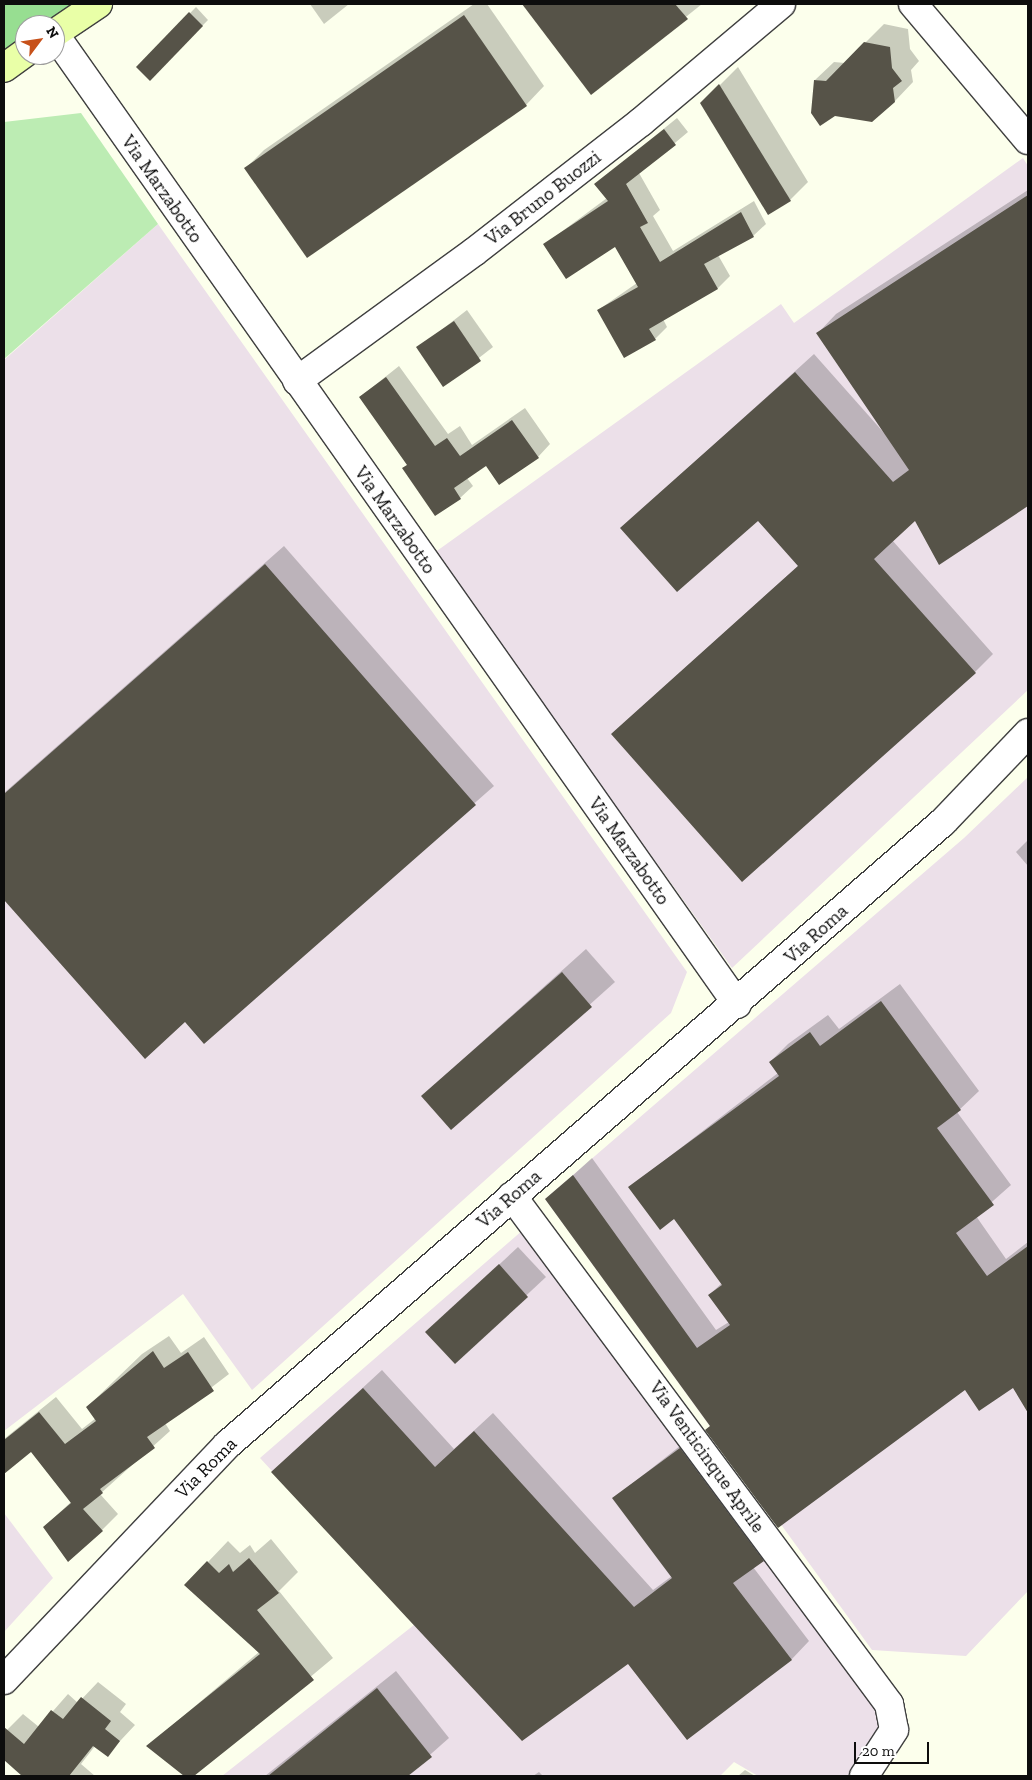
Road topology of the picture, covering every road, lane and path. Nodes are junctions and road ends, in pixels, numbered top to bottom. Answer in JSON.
{"nodes":[{"id":1,"x":98,"y":4,"type":"edge"},
{"id":2,"x":781,"y":4,"type":"edge"},
{"id":3,"x":913,"y":4,"type":"edge"},
{"id":4,"x":65,"y":27,"type":"edge"},
{"id":5,"x":65,"y":48,"type":"edge"},
{"id":6,"x":15,"y":60,"type":"edge"},
{"id":7,"x":4,"y":68,"type":"edge"},
{"id":8,"x":1028,"y":140,"type":"edge"},
{"id":9,"x":296,"y":381,"type":"junction"},
{"id":10,"x":1028,"y":733,"type":"edge"},
{"id":11,"x":737,"y":1004,"type":"junction"},
{"id":12,"x":512,"y":1196,"type":"junction"},
{"id":13,"x":4,"y":1680,"type":"edge"},
{"id":14,"x":864,"y":1776,"type":"edge"}],
"edges":[{"from":1,"to":4,"type":"street"},
{"from":2,"to":9,"type":"street","name":"Via Bruno Buozzi"},
{"from":3,"to":8,"type":"street"},
{"from":5,"to":9,"type":"street","name":"Via Marzabotto"},
{"from":6,"to":7,"type":"street"},
{"from":9,"to":11,"type":"street","name":"Via Marzabotto"},
{"from":10,"to":11,"type":"street","name":"Via Roma"},
{"from":11,"to":12,"type":"street","name":"Via Roma"},
{"from":12,"to":13,"type":"street","name":"Via Roma"},
{"from":12,"to":14,"type":"street","name":"Via Venticinque Aprile"}]}
